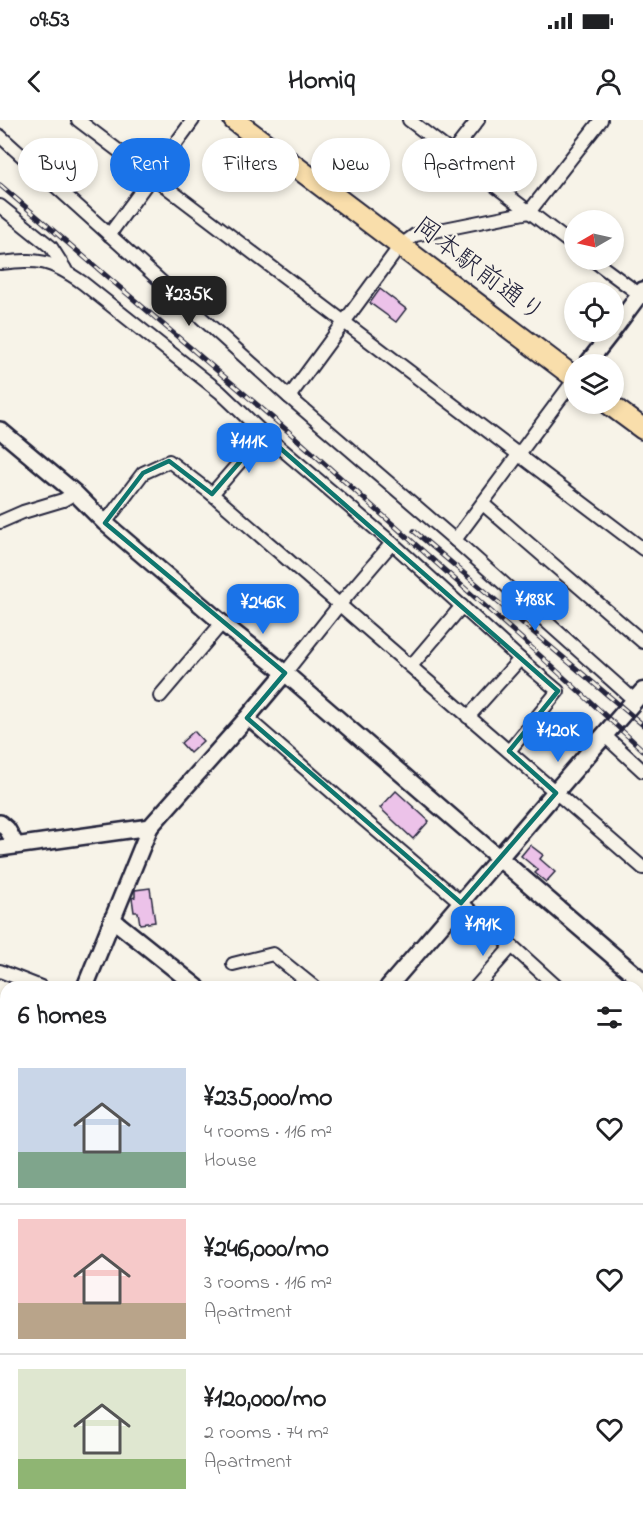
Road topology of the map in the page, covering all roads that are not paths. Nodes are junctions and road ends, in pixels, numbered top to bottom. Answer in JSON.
{"nodes":[{"id":1,"x":78,"y":120,"type":"edge"},
{"id":2,"x":193,"y":120,"type":"edge"},
{"id":3,"x":409,"y":120,"type":"edge"},
{"id":4,"x":477,"y":120,"type":"edge"},
{"id":5,"x":602,"y":120,"type":"edge"},
{"id":6,"x":240,"y":122,"type":"edge"},
{"id":7,"x":0,"y":136,"type":"edge"},
{"id":8,"x":179,"y":138,"type":"edge"},
{"id":9,"x":432,"y":138,"type":"edge"},
{"id":10,"x":463,"y":138,"type":"edge"},
{"id":11,"x":110,"y":145,"type":"edge"},
{"id":12,"x":139,"y":192,"type":"edge"},
{"id":13,"x":171,"y":192,"type":"edge"},
{"id":14,"x":504,"y":192,"type":"edge"},
{"id":15,"x":0,"y":206,"type":"edge"},
{"id":16,"x":530,"y":212,"type":"junction"},
{"id":17,"x":109,"y":235,"type":"junction"},
{"id":18,"x":564,"y":238,"type":"edge"},
{"id":19,"x":400,"y":246,"type":"junction"},
{"id":20,"x":0,"y":263,"type":"edge"},
{"id":21,"x":607,"y":270,"type":"edge"},
{"id":22,"x":66,"y":271,"type":"junction"},
{"id":23,"x":642,"y":294,"type":"edge"},
{"id":24,"x":624,"y":316,"type":"edge"},
{"id":25,"x":344,"y":322,"type":"junction"},
{"id":26,"x":603,"y":342,"type":"edge"},
{"id":27,"x":594,"y":354,"type":"edge"},
{"id":28,"x":564,"y":371,"type":"edge"},
{"id":29,"x":564,"y":393,"type":"edge"},
{"id":30,"x":289,"y":397,"type":"junction"},
{"id":31,"x":623,"y":414,"type":"edge"},
{"id":32,"x":643,"y":429,"type":"edge"},
{"id":33,"x":0,"y":430,"type":"edge"},
{"id":34,"x":264,"y":434,"type":"junction"},
{"id":35,"x":520,"y":455,"type":"junction"},
{"id":36,"x":75,"y":493,"type":"junction"},
{"id":37,"x":212,"y":494,"type":"junction"},
{"id":38,"x":483,"y":504,"type":"junction"},
{"id":39,"x":0,"y":522,"type":"edge"},
{"id":40,"x":105,"y":523,"type":"junction"},
{"id":41,"x":455,"y":540,"type":"junction"},
{"id":42,"x":392,"y":543,"type":"junction"},
{"id":43,"x":643,"y":549,"type":"edge"},
{"id":44,"x":339,"y":605,"type":"junction"},
{"id":45,"x":462,"y":606,"type":"junction"},
{"id":46,"x":222,"y":623,"type":"junction"},
{"id":47,"x":643,"y":642,"type":"edge"},
{"id":48,"x":520,"y":659,"type":"junction"},
{"id":49,"x":411,"y":666,"type":"junction"},
{"id":50,"x":285,"y":673,"type":"junction"},
{"id":51,"x":639,"y":695,"type":"edge"},
{"id":52,"x":160,"y":696,"type":"dead end"},
{"id":53,"x":468,"y":717,"type":"junction"},
{"id":54,"x":247,"y":718,"type":"junction"},
{"id":55,"x":604,"y":735,"type":"junction"},
{"id":56,"x":509,"y":751,"type":"junction"},
{"id":57,"x":643,"y":771,"type":"edge"},
{"id":58,"x":556,"y":793,"type":"junction"},
{"id":59,"x":0,"y":823,"type":"edge"},
{"id":60,"x":150,"y":827,"type":"junction"},
{"id":61,"x":16,"y":845,"type":"junction"},
{"id":62,"x":0,"y":848,"type":"edge"},
{"id":63,"x":499,"y":858,"type":"junction"},
{"id":64,"x":643,"y":868,"type":"edge"},
{"id":65,"x":461,"y":903,"type":"junction"},
{"id":66,"x":112,"y":919,"type":"junction"},
{"id":67,"x":512,"y":946,"type":"junction"},
{"id":68,"x":233,"y":964,"type":"dead end"},
{"id":69,"x":0,"y":971,"type":"edge"},
{"id":70,"x":26,"y":981,"type":"edge"},
{"id":71,"x":87,"y":981,"type":"edge"},
{"id":72,"x":190,"y":981,"type":"edge"},
{"id":73,"x":307,"y":981,"type":"edge"},
{"id":74,"x":393,"y":981,"type":"edge"},
{"id":75,"x":481,"y":981,"type":"edge"},
{"id":76,"x":550,"y":981,"type":"edge"},
{"id":77,"x":638,"y":981,"type":"edge"}],
"edges":[{"from":1,"to":11,"type":"street"},
{"from":2,"to":8,"type":"street"},
{"from":3,"to":9,"type":"street"},
{"from":4,"to":10,"type":"street"},
{"from":5,"to":16,"type":"street"},
{"from":6,"to":19,"type":"main road","name":"岡本駅前通り"},
{"from":7,"to":17,"type":"street"},
{"from":12,"to":17,"type":"street"},
{"from":13,"to":25,"type":"street"},
{"from":14,"to":16,"type":"street"},
{"from":15,"to":22,"type":"street"},
{"from":16,"to":18,"type":"street"},
{"from":16,"to":19,"type":"street"},
{"from":17,"to":30,"type":"street"},
{"from":19,"to":25,"type":"street"},
{"from":19,"to":28,"type":"main road","name":"岡本駅前通り"},
{"from":20,"to":22,"type":"street"},
{"from":21,"to":23,"type":"street"},
{"from":22,"to":34,"type":"street"},
{"from":23,"to":24,"type":"street"},
{"from":25,"to":30,"type":"street"},
{"from":25,"to":35,"type":"street"},
{"from":26,"to":27,"type":"street"},
{"from":29,"to":35,"type":"street"},
{"from":30,"to":41,"type":"street"},
{"from":31,"to":32,"type":"main road"},
{"from":33,"to":36,"type":"street"},
{"from":34,"to":37,"type":"street"},
{"from":34,"to":42,"type":"street"},
{"from":35,"to":38,"type":"street"},
{"from":35,"to":43,"type":"street"},
{"from":36,"to":39,"type":"street"},
{"from":36,"to":40,"type":"street"},
{"from":37,"to":40,"type":"street"},
{"from":37,"to":44,"type":"street"},
{"from":38,"to":41,"type":"street"},
{"from":38,"to":47,"type":"street"},
{"from":40,"to":46,"type":"street"},
{"from":41,"to":51,"type":"street"},
{"from":42,"to":44,"type":"street"},
{"from":42,"to":45,"type":"street"},
{"from":44,"to":49,"type":"street"},
{"from":44,"to":50,"type":"street"},
{"from":45,"to":48,"type":"street"},
{"from":45,"to":49,"type":"street"},
{"from":46,"to":50,"type":"street"},
{"from":46,"to":52,"type":"street"},
{"from":48,"to":53,"type":"street"},
{"from":48,"to":56,"type":"street"},
{"from":49,"to":53,"type":"street"},
{"from":50,"to":54,"type":"street"},
{"from":50,"to":63,"type":"street"},
{"from":51,"to":55,"type":"main road"},
{"from":53,"to":56,"type":"street"},
{"from":54,"to":60,"type":"street"},
{"from":54,"to":65,"type":"street"},
{"from":55,"to":57,"type":"street"},
{"from":55,"to":58,"type":"main road"},
{"from":56,"to":58,"type":"street"},
{"from":58,"to":63,"type":"main road"},
{"from":58,"to":64,"type":"street"},
{"from":59,"to":61,"type":"street"},
{"from":60,"to":61,"type":"street"},
{"from":60,"to":66,"type":"street"},
{"from":61,"to":62,"type":"street"},
{"from":63,"to":65,"type":"street"},
{"from":63,"to":77,"type":"main road"},
{"from":65,"to":67,"type":"street"},
{"from":65,"to":74,"type":"street"},
{"from":66,"to":71,"type":"street"},
{"from":66,"to":72,"type":"street"},
{"from":67,"to":75,"type":"street"},
{"from":67,"to":76,"type":"street"},
{"from":68,"to":73,"type":"street"},
{"from":69,"to":70,"type":"street"}]}
